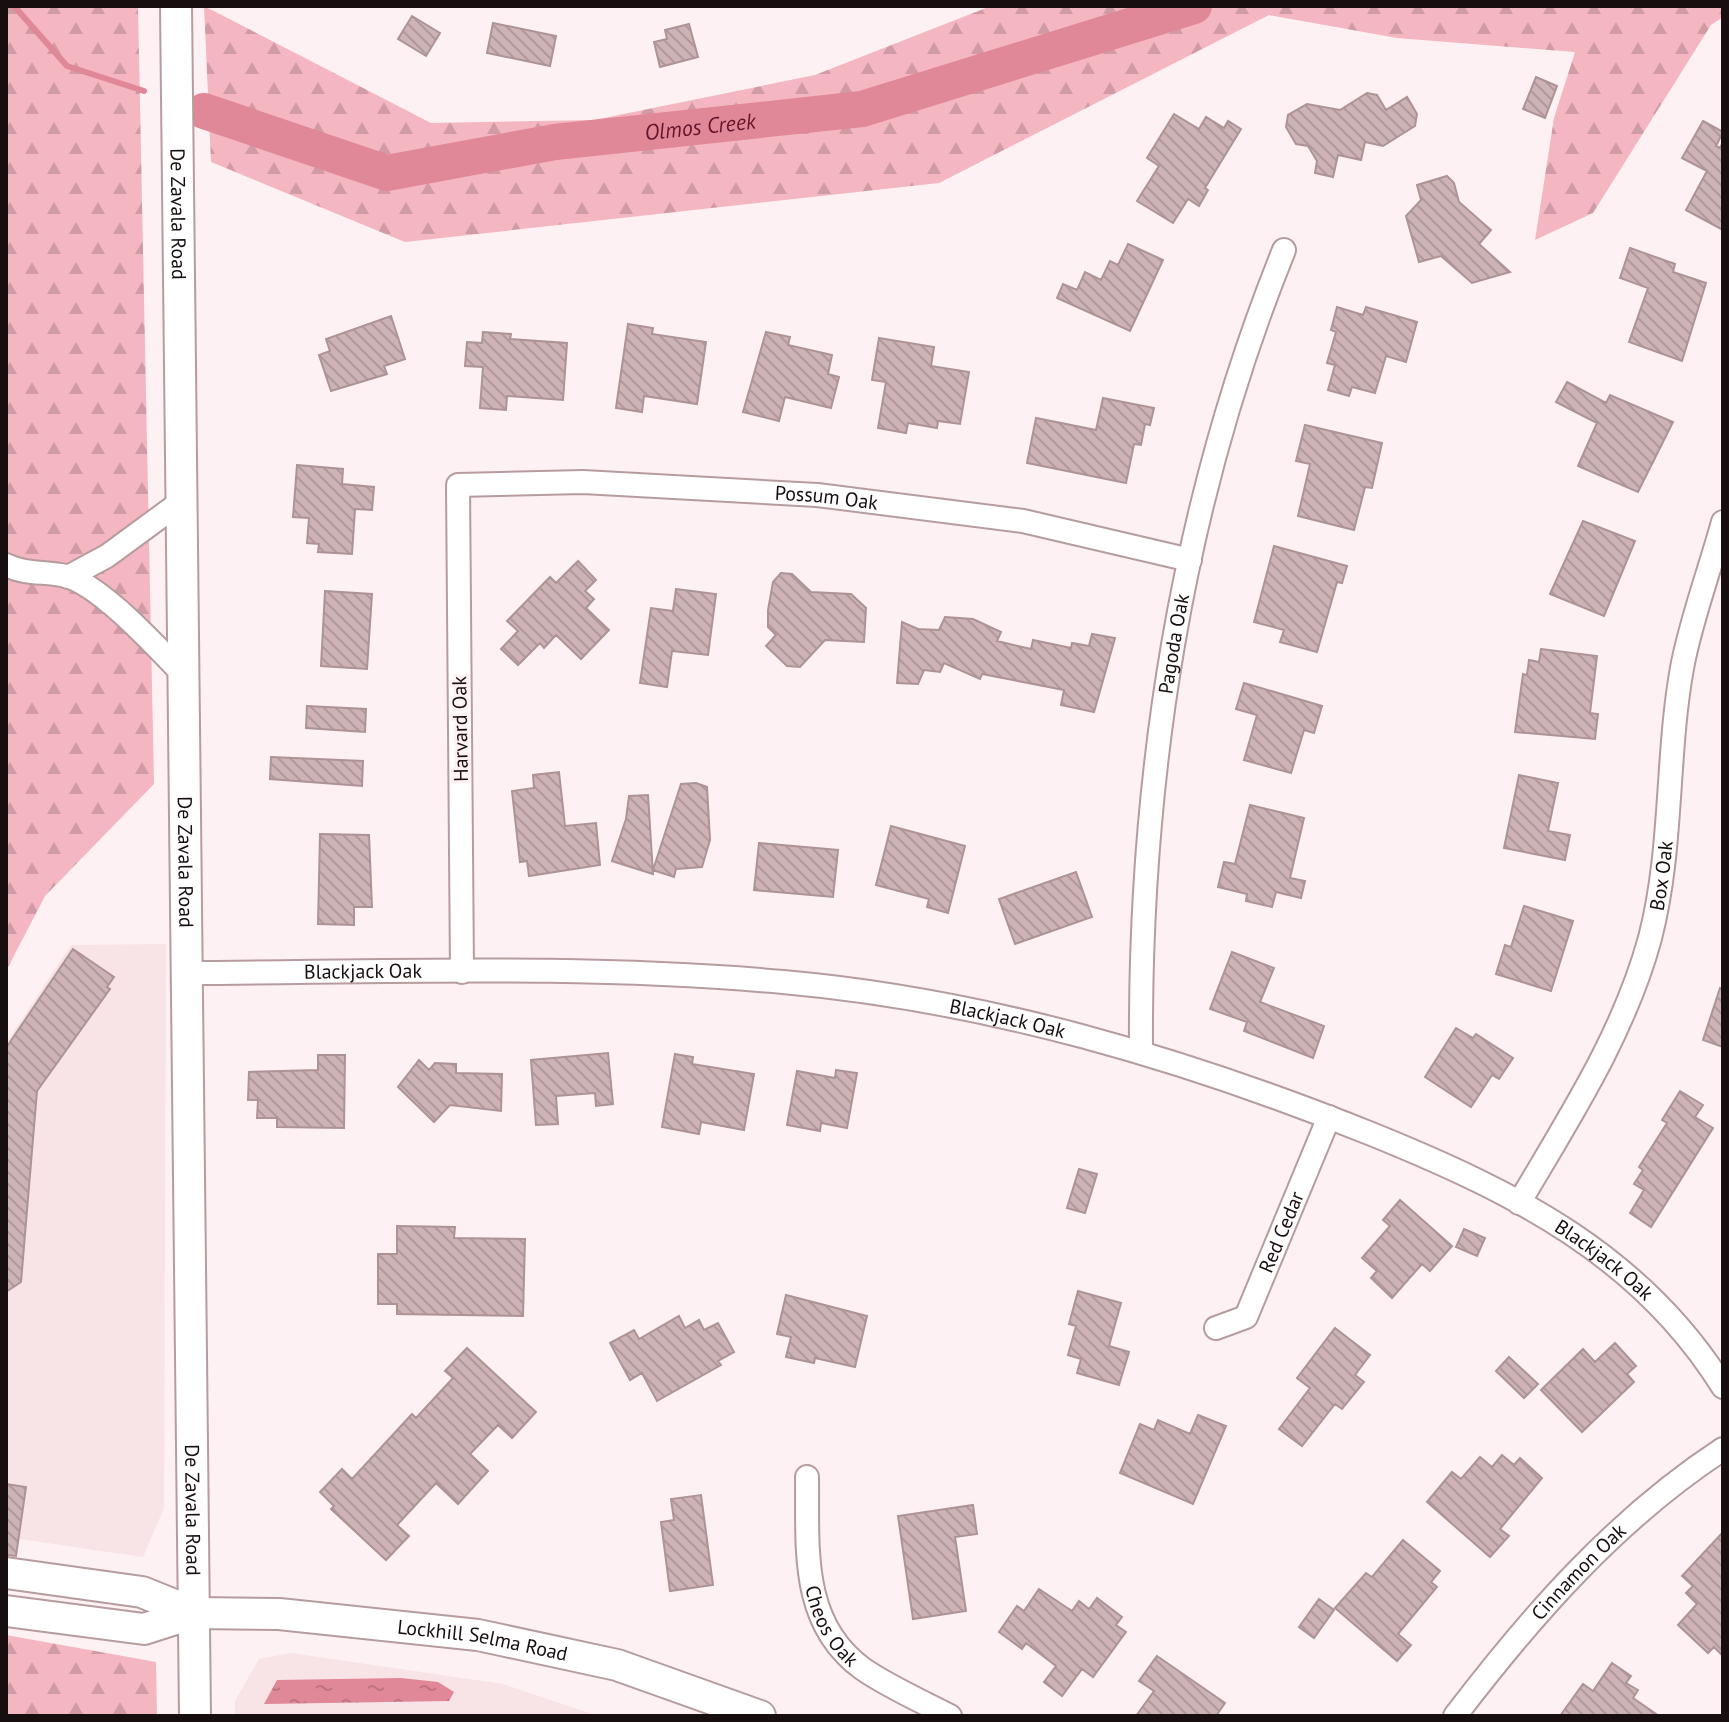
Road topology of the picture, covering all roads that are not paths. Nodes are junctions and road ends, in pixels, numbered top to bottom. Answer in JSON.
{"nodes":[{"id":1,"x":176,"y":6,"type":"edge"},
{"id":2,"x":1284,"y":250,"type":"dead end"},
{"id":3,"x":458,"y":485,"type":"joint"},
{"id":4,"x":182,"y":501,"type":"junction"},
{"id":5,"x":1723,"y":522,"type":"edge"},
{"id":6,"x":1190,"y":560,"type":"junction"},
{"id":7,"x":6,"y":565,"type":"edge"},
{"id":8,"x":68,"y":577,"type":"junction"},
{"id":9,"x":184,"y":675,"type":"junction"},
{"id":10,"x":462,"y":972,"type":"junction"},
{"id":11,"x":187,"y":973,"type":"junction"},
{"id":12,"x":1141,"y":1052,"type":"junction"},
{"id":13,"x":1329,"y":1117,"type":"junction"},
{"id":14,"x":1519,"y":1203,"type":"junction"},
{"id":15,"x":1216,"y":1328,"type":"dead end"},
{"id":16,"x":1723,"y":1387,"type":"edge"},
{"id":17,"x":1723,"y":1449,"type":"edge"},
{"id":18,"x":807,"y":1477,"type":"dead end"},
{"id":19,"x":6,"y":1573,"type":"edge"},
{"id":20,"x":6,"y":1611,"type":"edge"},
{"id":21,"x":194,"y":1613,"type":"junction"},
{"id":22,"x":195,"y":1716,"type":"edge"},
{"id":23,"x":760,"y":1716,"type":"edge"},
{"id":24,"x":950,"y":1716,"type":"edge"},
{"id":25,"x":1455,"y":1716,"type":"edge"}],
"edges":[{"from":1,"to":4,"type":"main road","name":"De Zavala Road"},
{"from":2,"to":6,"type":"street","name":"Pagoda Oak"},
{"from":3,"to":6,"type":"street","name":"Possum Oak"},
{"from":3,"to":10,"type":"street","name":"Harvard Oak"},
{"from":4,"to":8,"type":"street"},
{"from":4,"to":9,"type":"main road","name":"De Zavala Road"},
{"from":5,"to":14,"type":"street","name":"Box Oak"},
{"from":6,"to":12,"type":"street","name":"Pagoda Oak"},
{"from":7,"to":8,"type":"street"},
{"from":8,"to":9,"type":"street"},
{"from":9,"to":11,"type":"main road","name":"De Zavala Road"},
{"from":10,"to":11,"type":"street","name":"Blackjack Oak"},
{"from":10,"to":12,"type":"street","name":"Blackjack Oak"},
{"from":11,"to":21,"type":"main road","name":"De Zavala Road"},
{"from":12,"to":13,"type":"street","name":"Blackjack Oak"},
{"from":13,"to":14,"type":"street","name":"Blackjack Oak"},
{"from":13,"to":15,"type":"street","name":"Red Cedar"},
{"from":14,"to":16,"type":"street","name":"Blackjack Oak"},
{"from":17,"to":25,"type":"street","name":"Cinnamon Oak"},
{"from":18,"to":24,"type":"street","name":"Cheos Oak"},
{"from":19,"to":21,"type":"main road","name":"Lockhill Selma Road"},
{"from":20,"to":21,"type":"main road","name":"Lockhill Selma Road"},
{"from":21,"to":22,"type":"main road","name":"De Zavala Road"},
{"from":21,"to":23,"type":"main road","name":"Lockhill Selma Road"}]}
